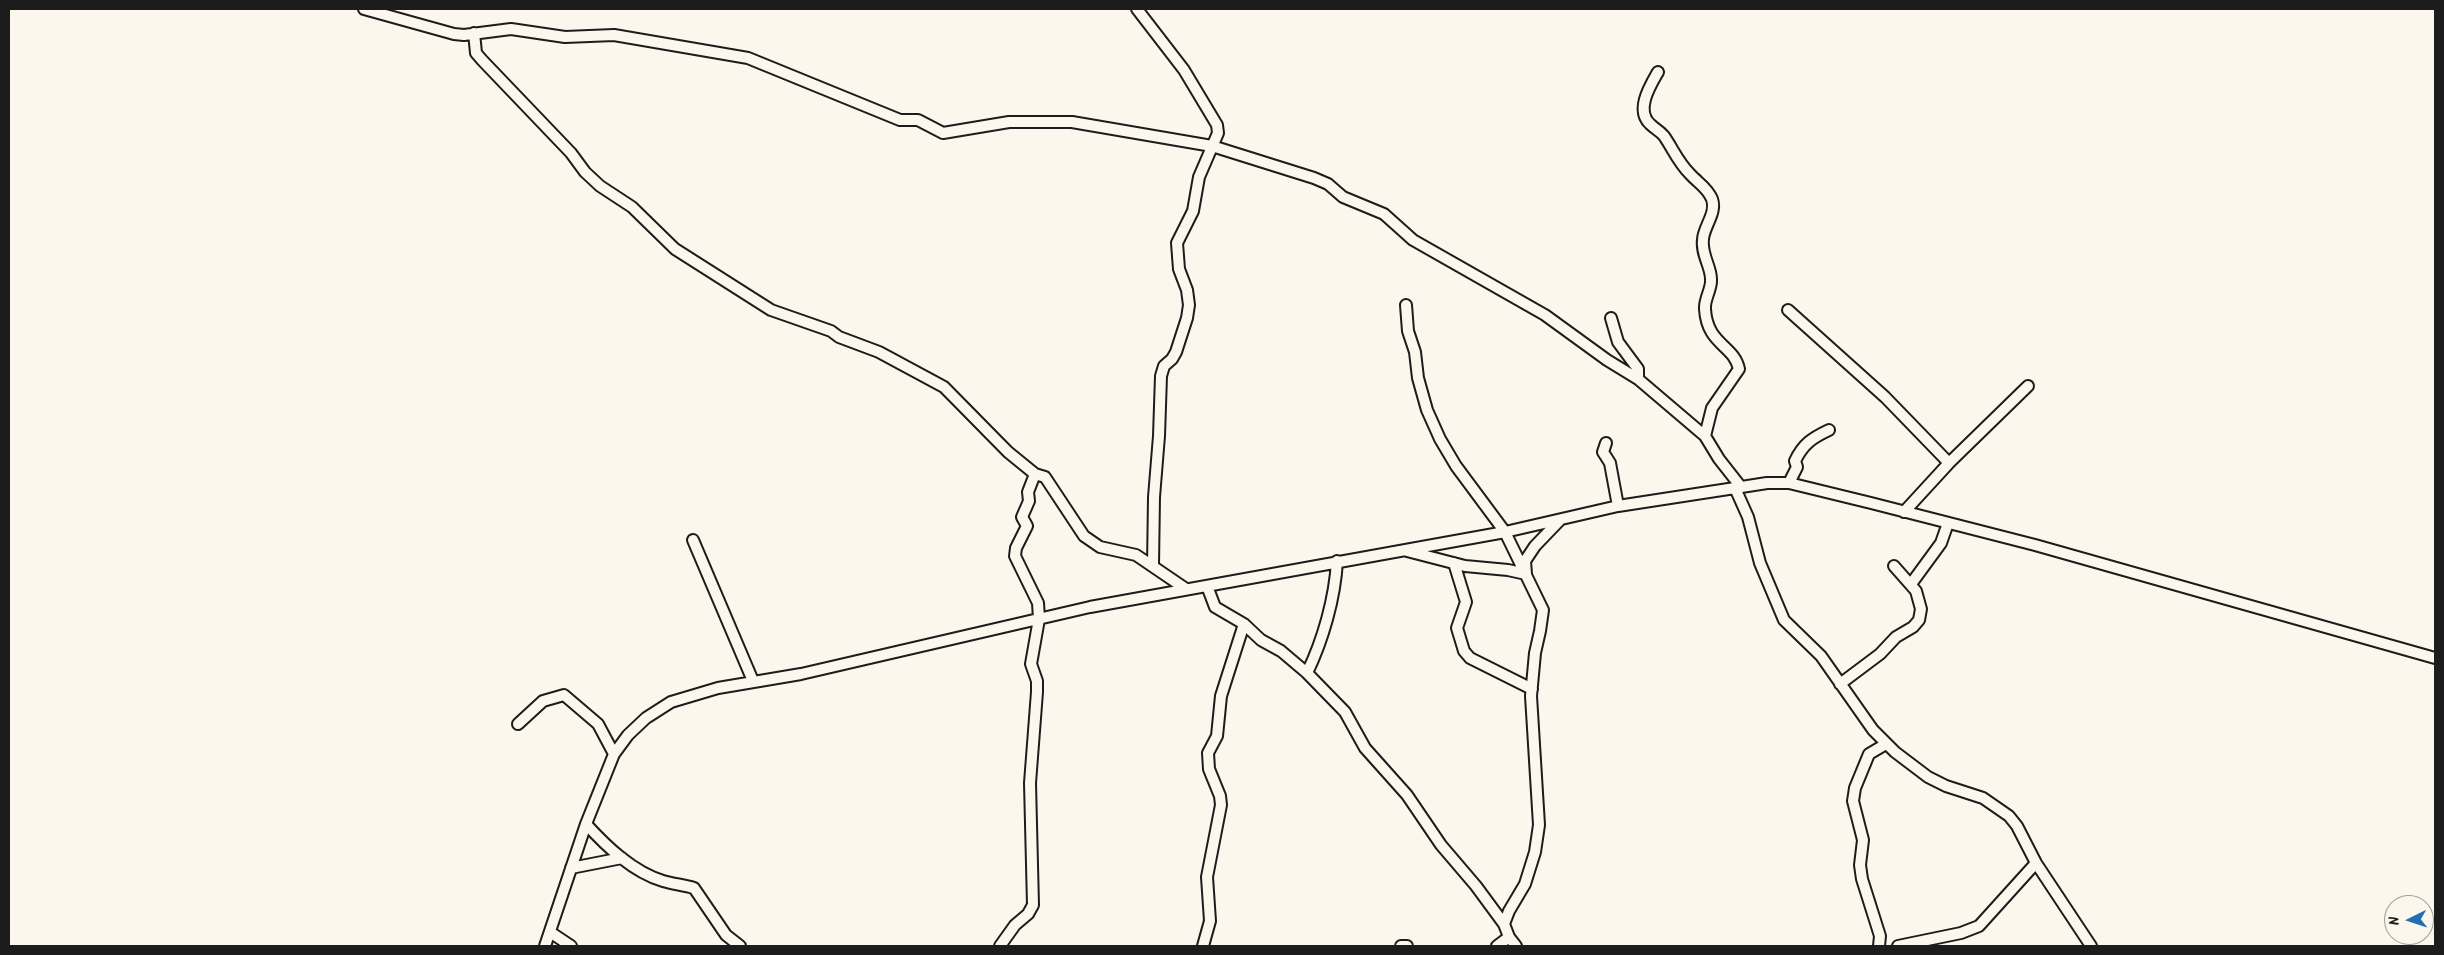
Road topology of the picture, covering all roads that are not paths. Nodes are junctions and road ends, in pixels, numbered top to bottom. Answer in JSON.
{"nodes":[{"id":1,"x":364,"y":9,"type":"edge"},
{"id":2,"x":1137,"y":9,"type":"edge"},
{"id":3,"x":474,"y":33,"type":"junction"},
{"id":4,"x":1658,"y":72,"type":"dead end"},
{"id":5,"x":1212,"y":146,"type":"junction"},
{"id":6,"x":1406,"y":305,"type":"dead end"},
{"id":7,"x":1788,"y":310,"type":"dead end"},
{"id":8,"x":1611,"y":318,"type":"dead end"},
{"id":9,"x":1638,"y":379,"type":"junction"},
{"id":10,"x":2028,"y":386,"type":"dead end"},
{"id":11,"x":1829,"y":430,"type":"dead end"},
{"id":12,"x":1705,"y":436,"type":"junction"},
{"id":13,"x":1606,"y":442,"type":"dead end"},
{"id":14,"x":1949,"y":463,"type":"junction"},
{"id":15,"x":1035,"y":474,"type":"junction"},
{"id":16,"x":1789,"y":483,"type":"junction"},
{"id":17,"x":1738,"y":488,"type":"junction"},
{"id":18,"x":1618,"y":506,"type":"junction"},
{"id":19,"x":1904,"y":512,"type":"junction"},
{"id":20,"x":1560,"y":519,"type":"junction"},
{"id":21,"x":1948,"y":523,"type":"junction"},
{"id":22,"x":1504,"y":532,"type":"junction"},
{"id":23,"x":693,"y":540,"type":"dead end"},
{"id":24,"x":1401,"y":550,"type":"junction"},
{"id":25,"x":1337,"y":562,"type":"junction"},
{"id":26,"x":1454,"y":563,"type":"junction"},
{"id":27,"x":1154,"y":566,"type":"junction"},
{"id":28,"x":1894,"y":566,"type":"dead end"},
{"id":29,"x":1526,"y":574,"type":"junction"},
{"id":30,"x":1912,"y":584,"type":"junction"},
{"id":31,"x":1207,"y":586,"type":"junction"},
{"id":32,"x":1186,"y":590,"type":"junction"},
{"id":33,"x":1039,"y":619,"type":"junction"},
{"id":34,"x":1244,"y":624,"type":"junction"},
{"id":35,"x":2435,"y":658,"type":"edge"},
{"id":36,"x":1306,"y":673,"type":"junction"},
{"id":37,"x":753,"y":681,"type":"junction"},
{"id":38,"x":1840,"y":684,"type":"junction"},
{"id":39,"x":1532,"y":689,"type":"junction"},
{"id":40,"x":518,"y":724,"type":"dead end"},
{"id":41,"x":1886,"y":744,"type":"junction"},
{"id":42,"x":614,"y":754,"type":"junction"},
{"id":43,"x":586,"y":824,"type":"junction"},
{"id":44,"x":622,"y":858,"type":"junction"},
{"id":45,"x":2036,"y":863,"type":"junction"},
{"id":46,"x":571,"y":868,"type":"junction"},
{"id":47,"x":1504,"y":924,"type":"junction"},
{"id":48,"x":550,"y":932,"type":"junction"},
{"id":49,"x":1509,"y":937,"type":"junction"},
{"id":50,"x":545,"y":946,"type":"edge"},
{"id":51,"x":571,"y":946,"type":"edge"},
{"id":52,"x":740,"y":946,"type":"edge"},
{"id":53,"x":1000,"y":946,"type":"edge"},
{"id":54,"x":1203,"y":946,"type":"edge"},
{"id":55,"x":1401,"y":946,"type":"edge"},
{"id":56,"x":1408,"y":946,"type":"edge"},
{"id":57,"x":1497,"y":946,"type":"edge"},
{"id":58,"x":1516,"y":946,"type":"edge"},
{"id":59,"x":1879,"y":946,"type":"edge"},
{"id":60,"x":1898,"y":946,"type":"edge"},
{"id":61,"x":2091,"y":946,"type":"edge"}],
"edges":[{"from":1,"to":3,"type":"street"},
{"from":2,"to":5,"type":"street"},
{"from":3,"to":5,"type":"street"},
{"from":3,"to":15,"type":"street"},
{"from":4,"to":12,"type":"street"},
{"from":5,"to":9,"type":"street"},
{"from":5,"to":27,"type":"street"},
{"from":6,"to":22,"type":"street"},
{"from":7,"to":14,"type":"street"},
{"from":8,"to":9,"type":"street"},
{"from":9,"to":12,"type":"street"},
{"from":10,"to":14,"type":"street"},
{"from":11,"to":16,"type":"street"},
{"from":12,"to":17,"type":"street"},
{"from":13,"to":18,"type":"street"},
{"from":14,"to":19,"type":"street"},
{"from":15,"to":27,"type":"street"},
{"from":15,"to":33,"type":"street"},
{"from":16,"to":17,"type":"street"},
{"from":16,"to":19,"type":"street"},
{"from":17,"to":18,"type":"street"},
{"from":17,"to":38,"type":"street"},
{"from":18,"to":20,"type":"street"},
{"from":19,"to":21,"type":"street"},
{"from":20,"to":22,"type":"street"},
{"from":20,"to":29,"type":"street"},
{"from":21,"to":30,"type":"street"},
{"from":21,"to":35,"type":"street"},
{"from":22,"to":24,"type":"street"},
{"from":22,"to":29,"type":"street"},
{"from":23,"to":37,"type":"street"},
{"from":24,"to":25,"type":"street"},
{"from":24,"to":26,"type":"street"},
{"from":25,"to":31,"type":"street"},
{"from":25,"to":36,"type":"street"},
{"from":26,"to":29,"type":"street"},
{"from":26,"to":39,"type":"street"},
{"from":27,"to":32,"type":"street"},
{"from":28,"to":30,"type":"street"},
{"from":29,"to":39,"type":"street"},
{"from":30,"to":38,"type":"street"},
{"from":31,"to":32,"type":"street"},
{"from":31,"to":34,"type":"street"},
{"from":32,"to":33,"type":"street"},
{"from":33,"to":37,"type":"street"},
{"from":33,"to":53,"type":"street"},
{"from":34,"to":36,"type":"street"},
{"from":34,"to":54,"type":"street"},
{"from":36,"to":47,"type":"street"},
{"from":37,"to":42,"type":"street"},
{"from":38,"to":41,"type":"street"},
{"from":39,"to":47,"type":"street"},
{"from":40,"to":42,"type":"street"},
{"from":41,"to":45,"type":"street"},
{"from":41,"to":59,"type":"street"},
{"from":42,"to":43,"type":"street"},
{"from":43,"to":44,"type":"street"},
{"from":43,"to":46,"type":"street"},
{"from":44,"to":46,"type":"street"},
{"from":44,"to":52,"type":"street"},
{"from":45,"to":60,"type":"street"},
{"from":45,"to":61,"type":"street"},
{"from":46,"to":48,"type":"street"},
{"from":47,"to":49,"type":"street"},
{"from":48,"to":50,"type":"street"},
{"from":48,"to":51,"type":"street"},
{"from":49,"to":57,"type":"street"},
{"from":49,"to":58,"type":"street"},
{"from":55,"to":56,"type":"street"}]}
